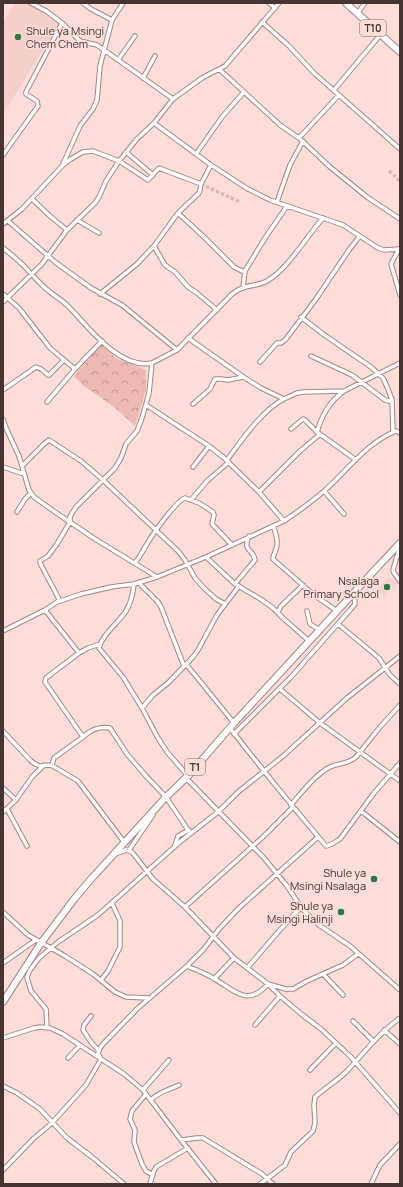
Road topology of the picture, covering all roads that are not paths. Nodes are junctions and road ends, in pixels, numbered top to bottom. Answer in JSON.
{"nodes":[{"id":1,"x":31,"y":3,"type":"edge"},
{"id":2,"x":83,"y":3,"type":"edge"},
{"id":3,"x":123,"y":3,"type":"edge"},
{"id":4,"x":269,"y":3,"type":"edge"},
{"id":5,"x":279,"y":3,"type":"edge"},
{"id":6,"x":346,"y":3,"type":"edge"},
{"id":7,"x":365,"y":3,"type":"edge"},
{"id":8,"x":275,"y":8,"type":"junction"},
{"id":9,"x":357,"y":14,"type":"junction"},
{"id":10,"x":112,"y":20,"type":"junction"},
{"id":11,"x":262,"y":22,"type":"junction"},
{"id":12,"x":62,"y":23,"type":"junction"},
{"id":13,"x":381,"y":34,"type":"junction"},
{"id":14,"x":135,"y":36,"type":"dead end"},
{"id":15,"x":104,"y":51,"type":"junction"},
{"id":16,"x":400,"y":52,"type":"edge"},
{"id":17,"x":155,"y":56,"type":"dead end"},
{"id":18,"x":118,"y":60,"type":"junction"},
{"id":19,"x":219,"y":69,"type":"junction"},
{"id":20,"x":143,"y":78,"type":"junction"},
{"id":21,"x":334,"y":90,"type":"junction"},
{"id":22,"x":244,"y":92,"type":"junction"},
{"id":23,"x":339,"y":95,"type":"junction"},
{"id":24,"x":173,"y":99,"type":"junction"},
{"id":25,"x":154,"y":123,"type":"junction"},
{"id":26,"x":299,"y":138,"type":"junction"},
{"id":27,"x":302,"y":141,"type":"junction"},
{"id":28,"x":400,"y":149,"type":"edge"},
{"id":29,"x":126,"y":152,"type":"junction"},
{"id":30,"x":196,"y":154,"type":"junction"},
{"id":31,"x":3,"y":155,"type":"edge"},
{"id":32,"x":119,"y":160,"type":"junction"},
{"id":33,"x":63,"y":165,"type":"junction"},
{"id":34,"x":211,"y":165,"type":"junction"},
{"id":35,"x":153,"y":175,"type":"junction"},
{"id":36,"x":201,"y":184,"type":"junction"},
{"id":37,"x":32,"y":199,"type":"junction"},
{"id":38,"x":277,"y":202,"type":"junction"},
{"id":39,"x":287,"y":206,"type":"junction"},
{"id":40,"x":178,"y":213,"type":"junction"},
{"id":41,"x":323,"y":218,"type":"junction"},
{"id":42,"x":400,"y":219,"type":"edge"},
{"id":43,"x":77,"y":220,"type":"junction"},
{"id":44,"x":8,"y":221,"type":"junction"},
{"id":45,"x":3,"y":224,"type":"edge"},
{"id":46,"x":67,"y":230,"type":"junction"},
{"id":47,"x":99,"y":233,"type":"dead end"},
{"id":48,"x":359,"y":237,"type":"junction"},
{"id":49,"x":154,"y":246,"type":"junction"},
{"id":50,"x":3,"y":248,"type":"edge"},
{"id":51,"x":400,"y":249,"type":"edge"},
{"id":52,"x":48,"y":256,"type":"junction"},
{"id":53,"x":245,"y":271,"type":"junction"},
{"id":54,"x":31,"y":274,"type":"junction"},
{"id":55,"x":242,"y":288,"type":"junction"},
{"id":56,"x":3,"y":294,"type":"edge"},
{"id":57,"x":100,"y":294,"type":"junction"},
{"id":58,"x":400,"y":295,"type":"edge"},
{"id":59,"x":8,"y":298,"type":"junction"},
{"id":60,"x":3,"y":302,"type":"edge"},
{"id":61,"x":217,"y":310,"type":"junction"},
{"id":62,"x":301,"y":317,"type":"junction"},
{"id":63,"x":188,"y":338,"type":"junction"},
{"id":64,"x":102,"y":341,"type":"junction"},
{"id":65,"x":176,"y":350,"type":"junction"},
{"id":66,"x":311,"y":356,"type":"dead end"},
{"id":67,"x":64,"y":360,"type":"junction"},
{"id":68,"x":260,"y":362,"type":"dead end"},
{"id":69,"x":152,"y":363,"type":"junction"},
{"id":70,"x":400,"y":363,"type":"edge"},
{"id":71,"x":75,"y":369,"type":"junction"},
{"id":72,"x":379,"y":374,"type":"junction"},
{"id":73,"x":243,"y":377,"type":"junction"},
{"id":74,"x":362,"y":382,"type":"junction"},
{"id":75,"x":3,"y":390,"type":"edge"},
{"id":76,"x":344,"y":391,"type":"junction"},
{"id":77,"x":284,"y":398,"type":"junction"},
{"id":78,"x":392,"y":400,"type":"junction"},
{"id":79,"x":47,"y":402,"type":"dead end"},
{"id":80,"x":192,"y":404,"type":"dead end"},
{"id":81,"x":146,"y":405,"type":"junction"},
{"id":82,"x":3,"y":418,"type":"edge"},
{"id":83,"x":4,"y":424,"type":"edge"},
{"id":84,"x":291,"y":429,"type":"dead end"},
{"id":85,"x":400,"y":429,"type":"edge"},
{"id":86,"x":396,"y":432,"type":"edge"},
{"id":87,"x":318,"y":434,"type":"junction"},
{"id":88,"x":209,"y":446,"type":"junction"},
{"id":89,"x":356,"y":460,"type":"junction"},
{"id":90,"x":228,"y":461,"type":"junction"},
{"id":91,"x":22,"y":466,"type":"junction"},
{"id":92,"x":194,"y":467,"type":"dead end"},
{"id":93,"x":3,"y":468,"type":"edge"},
{"id":94,"x":24,"y":474,"type":"junction"},
{"id":95,"x":103,"y":480,"type":"junction"},
{"id":96,"x":259,"y":492,"type":"junction"},
{"id":97,"x":324,"y":492,"type":"junction"},
{"id":98,"x":31,"y":493,"type":"junction"},
{"id":99,"x":191,"y":500,"type":"junction"},
{"id":100,"x":17,"y":512,"type":"dead end"},
{"id":101,"x":344,"y":514,"type":"dead end"},
{"id":102,"x":284,"y":521,"type":"junction"},
{"id":103,"x":70,"y":522,"type":"junction"},
{"id":104,"x":273,"y":526,"type":"junction"},
{"id":105,"x":156,"y":531,"type":"junction"},
{"id":106,"x":248,"y":536,"type":"junction"},
{"id":107,"x":400,"y":543,"type":"edge"},
{"id":108,"x":232,"y":545,"type":"junction"},
{"id":109,"x":400,"y":546,"type":"edge"},
{"id":110,"x":206,"y":557,"type":"junction"},
{"id":111,"x":135,"y":563,"type":"junction"},
{"id":112,"x":187,"y":565,"type":"junction"},
{"id":113,"x":157,"y":577,"type":"junction"},
{"id":114,"x":400,"y":581,"type":"edge"},
{"id":115,"x":139,"y":583,"type":"junction"},
{"id":116,"x":134,"y":584,"type":"junction"},
{"id":117,"x":237,"y":585,"type":"junction"},
{"id":118,"x":303,"y":585,"type":"junction"},
{"id":119,"x":354,"y":593,"type":"junction"},
{"id":120,"x":60,"y":600,"type":"junction"},
{"id":121,"x":225,"y":604,"type":"junction"},
{"id":122,"x":45,"y":610,"type":"junction"},
{"id":123,"x":307,"y":611,"type":"dead end"},
{"id":124,"x":337,"y":611,"type":"junction"},
{"id":125,"x":278,"y":612,"type":"junction"},
{"id":126,"x":338,"y":624,"type":"junction"},
{"id":127,"x":320,"y":630,"type":"junction"},
{"id":128,"x":3,"y":631,"type":"edge"},
{"id":129,"x":309,"y":641,"type":"junction"},
{"id":130,"x":100,"y":644,"type":"junction"},
{"id":131,"x":79,"y":653,"type":"junction"},
{"id":132,"x":400,"y":656,"type":"edge"},
{"id":133,"x":185,"y":665,"type":"junction"},
{"id":134,"x":385,"y":668,"type":"junction"},
{"id":135,"x":400,"y":684,"type":"edge"},
{"id":136,"x":280,"y":689,"type":"junction"},
{"id":137,"x":400,"y":705,"type":"edge"},
{"id":138,"x":142,"y":708,"type":"junction"},
{"id":139,"x":320,"y":723,"type":"junction"},
{"id":140,"x":232,"y":726,"type":"junction"},
{"id":141,"x":3,"y":731,"type":"edge"},
{"id":142,"x":234,"y":734,"type":"junction"},
{"id":143,"x":83,"y":737,"type":"junction"},
{"id":144,"x":360,"y":752,"type":"junction"},
{"id":145,"x":400,"y":763,"type":"edge"},
{"id":146,"x":52,"y":765,"type":"junction"},
{"id":147,"x":44,"y":766,"type":"junction"},
{"id":148,"x":264,"y":771,"type":"junction"},
{"id":149,"x":391,"y":774,"type":"junction"},
{"id":150,"x":187,"y":777,"type":"junction"},
{"id":151,"x":400,"y":781,"type":"edge"},
{"id":152,"x":3,"y":788,"type":"edge"},
{"id":153,"x":166,"y":797,"type":"junction"},
{"id":154,"x":16,"y":800,"type":"junction"},
{"id":155,"x":292,"y":806,"type":"junction"},
{"id":156,"x":157,"y":807,"type":"junction"},
{"id":157,"x":7,"y":809,"type":"junction"},
{"id":158,"x":361,"y":811,"type":"junction"},
{"id":159,"x":3,"y":812,"type":"edge"},
{"id":160,"x":218,"y":812,"type":"junction"},
{"id":161,"x":200,"y":825,"type":"junction"},
{"id":162,"x":188,"y":830,"type":"junction"},
{"id":163,"x":318,"y":837,"type":"junction"},
{"id":164,"x":124,"y":842,"type":"junction"},
{"id":165,"x":400,"y":842,"type":"edge"},
{"id":166,"x":253,"y":845,"type":"junction"},
{"id":167,"x":27,"y":846,"type":"dead end"},
{"id":168,"x":175,"y":846,"type":"junction"},
{"id":169,"x":129,"y":850,"type":"junction"},
{"id":170,"x":114,"y":855,"type":"junction"},
{"id":171,"x":147,"y":870,"type":"junction"},
{"id":172,"x":277,"y":873,"type":"junction"},
{"id":173,"x":112,"y":903,"type":"junction"},
{"id":174,"x":185,"y":907,"type":"junction"},
{"id":175,"x":301,"y":907,"type":"junction"},
{"id":176,"x":3,"y":912,"type":"edge"},
{"id":177,"x":213,"y":936,"type":"junction"},
{"id":178,"x":39,"y":942,"type":"junction"},
{"id":179,"x":51,"y":948,"type":"junction"},
{"id":180,"x":358,"y":954,"type":"junction"},
{"id":181,"x":234,"y":958,"type":"junction"},
{"id":182,"x":3,"y":963,"type":"edge"},
{"id":183,"x":187,"y":966,"type":"junction"},
{"id":184,"x":247,"y":968,"type":"junction"},
{"id":185,"x":323,"y":974,"type":"junction"},
{"id":186,"x":214,"y":979,"type":"junction"},
{"id":187,"x":101,"y":980,"type":"junction"},
{"id":188,"x":268,"y":984,"type":"junction"},
{"id":189,"x":400,"y":990,"type":"edge"},
{"id":190,"x":343,"y":995,"type":"dead end"},
{"id":191,"x":280,"y":996,"type":"junction"},
{"id":192,"x":148,"y":998,"type":"junction"},
{"id":193,"x":3,"y":1002,"type":"edge"},
{"id":194,"x":91,"y":1016,"type":"dead end"},
{"id":195,"x":400,"y":1018,"type":"edge"},
{"id":196,"x":352,"y":1020,"type":"dead end"},
{"id":197,"x":255,"y":1025,"type":"dead end"},
{"id":198,"x":47,"y":1027,"type":"junction"},
{"id":199,"x":384,"y":1030,"type":"junction"},
{"id":200,"x":3,"y":1038,"type":"edge"},
{"id":201,"x":373,"y":1041,"type":"junction"},
{"id":202,"x":336,"y":1043,"type":"junction"},
{"id":203,"x":400,"y":1044,"type":"edge"},
{"id":204,"x":80,"y":1045,"type":"junction"},
{"id":205,"x":99,"y":1051,"type":"junction"},
{"id":206,"x":68,"y":1058,"type":"dead end"},
{"id":207,"x":101,"y":1059,"type":"junction"},
{"id":208,"x":169,"y":1060,"type":"dead end"},
{"id":209,"x":356,"y":1062,"type":"junction"},
{"id":210,"x":310,"y":1070,"type":"dead end"},
{"id":211,"x":179,"y":1085,"type":"dead end"},
{"id":212,"x":3,"y":1086,"type":"edge"},
{"id":213,"x":145,"y":1092,"type":"junction"},
{"id":214,"x":151,"y":1100,"type":"junction"},
{"id":215,"x":400,"y":1113,"type":"edge"},
{"id":216,"x":52,"y":1123,"type":"junction"},
{"id":217,"x":181,"y":1140,"type":"junction"},
{"id":218,"x":400,"y":1144,"type":"edge"},
{"id":219,"x":188,"y":1148,"type":"junction"},
{"id":220,"x":3,"y":1170,"type":"edge"},
{"id":221,"x":153,"y":1175,"type":"junction"},
{"id":222,"x":268,"y":1178,"type":"junction"},
{"id":223,"x":118,"y":1182,"type":"edge"},
{"id":224,"x":124,"y":1184,"type":"edge"},
{"id":225,"x":150,"y":1184,"type":"edge"},
{"id":226,"x":216,"y":1184,"type":"edge"},
{"id":227,"x":260,"y":1184,"type":"edge"},
{"id":228,"x":273,"y":1184,"type":"edge"},
{"id":229,"x":371,"y":1184,"type":"edge"}],
"edges":[{"from":1,"to":12,"type":"street"},
{"from":2,"to":10,"type":"street"},
{"from":3,"to":10,"type":"street"},
{"from":4,"to":8,"type":"street"},
{"from":5,"to":8,"type":"street"},
{"from":6,"to":9,"type":"highway","number":"T10"},
{"from":7,"to":9,"type":"street"},
{"from":8,"to":11,"type":"street"},
{"from":9,"to":13,"type":"highway","number":"T10"},
{"from":10,"to":15,"type":"street"},
{"from":11,"to":19,"type":"street"},
{"from":11,"to":21,"type":"street"},
{"from":12,"to":15,"type":"street"},
{"from":12,"to":31,"type":"street"},
{"from":13,"to":16,"type":"highway","number":"T10"},
{"from":13,"to":21,"type":"street"},
{"from":14,"to":18,"type":"street"},
{"from":15,"to":18,"type":"street"},
{"from":15,"to":33,"type":"street"},
{"from":17,"to":20,"type":"street"},
{"from":18,"to":20,"type":"street"},
{"from":19,"to":22,"type":"street"},
{"from":19,"to":24,"type":"street"},
{"from":20,"to":24,"type":"street"},
{"from":21,"to":23,"type":"street"},
{"from":22,"to":26,"type":"street"},
{"from":22,"to":30,"type":"street"},
{"from":23,"to":26,"type":"street"},
{"from":23,"to":28,"type":"street"},
{"from":24,"to":25,"type":"street"},
{"from":25,"to":29,"type":"street"},
{"from":25,"to":30,"type":"street"},
{"from":26,"to":27,"type":"street"},
{"from":27,"to":38,"type":"street"},
{"from":27,"to":42,"type":"street"},
{"from":29,"to":32,"type":"street"},
{"from":29,"to":35,"type":"street"},
{"from":30,"to":34,"type":"street"},
{"from":32,"to":33,"type":"street"},
{"from":32,"to":35,"type":"street"},
{"from":32,"to":43,"type":"street"},
{"from":33,"to":37,"type":"street"},
{"from":34,"to":36,"type":"street"},
{"from":34,"to":38,"type":"street"},
{"from":35,"to":36,"type":"street"},
{"from":36,"to":40,"type":"street"},
{"from":37,"to":44,"type":"street"},
{"from":37,"to":46,"type":"street"},
{"from":38,"to":39,"type":"street"},
{"from":39,"to":41,"type":"street"},
{"from":39,"to":53,"type":"street"},
{"from":40,"to":49,"type":"street"},
{"from":40,"to":53,"type":"street"},
{"from":41,"to":48,"type":"street"},
{"from":41,"to":55,"type":"street"},
{"from":43,"to":46,"type":"street"},
{"from":43,"to":47,"type":"street"},
{"from":44,"to":45,"type":"street"},
{"from":44,"to":52,"type":"street"},
{"from":46,"to":52,"type":"street"},
{"from":48,"to":51,"type":"street"},
{"from":48,"to":62,"type":"street"},
{"from":49,"to":57,"type":"street"},
{"from":49,"to":61,"type":"street"},
{"from":50,"to":54,"type":"street"},
{"from":51,"to":58,"type":"street"},
{"from":52,"to":54,"type":"street"},
{"from":52,"to":57,"type":"street"},
{"from":53,"to":55,"type":"street"},
{"from":54,"to":59,"type":"street"},
{"from":54,"to":64,"type":"street"},
{"from":55,"to":61,"type":"street"},
{"from":56,"to":59,"type":"street"},
{"from":57,"to":65,"type":"street"},
{"from":59,"to":60,"type":"street"},
{"from":59,"to":67,"type":"street"},
{"from":61,"to":63,"type":"street"},
{"from":62,"to":68,"type":"street"},
{"from":62,"to":72,"type":"street"},
{"from":63,"to":65,"type":"street"},
{"from":63,"to":73,"type":"street"},
{"from":64,"to":69,"type":"street"},
{"from":64,"to":71,"type":"street"},
{"from":65,"to":69,"type":"street"},
{"from":66,"to":74,"type":"street"},
{"from":67,"to":71,"type":"street"},
{"from":67,"to":75,"type":"street"},
{"from":69,"to":81,"type":"street"},
{"from":70,"to":72,"type":"street"},
{"from":71,"to":79,"type":"street"},
{"from":72,"to":74,"type":"street"},
{"from":72,"to":78,"type":"street"},
{"from":73,"to":77,"type":"street"},
{"from":73,"to":80,"type":"street"},
{"from":74,"to":76,"type":"street"},
{"from":74,"to":78,"type":"street"},
{"from":76,"to":77,"type":"street"},
{"from":76,"to":87,"type":"street"},
{"from":77,"to":90,"type":"street"},
{"from":78,"to":86,"type":"street"},
{"from":81,"to":88,"type":"street"},
{"from":81,"to":95,"type":"street"},
{"from":82,"to":83,"type":"street"},
{"from":83,"to":91,"type":"street"},
{"from":84,"to":87,"type":"street"},
{"from":85,"to":86,"type":"street"},
{"from":86,"to":89,"type":"street"},
{"from":87,"to":89,"type":"street"},
{"from":87,"to":96,"type":"street"},
{"from":88,"to":90,"type":"street"},
{"from":88,"to":92,"type":"street"},
{"from":89,"to":97,"type":"street"},
{"from":90,"to":96,"type":"street"},
{"from":90,"to":99,"type":"street"},
{"from":91,"to":94,"type":"street"},
{"from":91,"to":95,"type":"street"},
{"from":93,"to":94,"type":"street"},
{"from":94,"to":98,"type":"street"},
{"from":95,"to":103,"type":"street"},
{"from":95,"to":105,"type":"street"},
{"from":96,"to":102,"type":"street"},
{"from":97,"to":101,"type":"street"},
{"from":97,"to":102,"type":"street"},
{"from":98,"to":100,"type":"street"},
{"from":98,"to":103,"type":"street"},
{"from":99,"to":105,"type":"street"},
{"from":99,"to":108,"type":"street"},
{"from":102,"to":104,"type":"street"},
{"from":103,"to":111,"type":"street"},
{"from":103,"to":120,"type":"street"},
{"from":104,"to":106,"type":"street"},
{"from":104,"to":118,"type":"street"},
{"from":105,"to":111,"type":"street"},
{"from":105,"to":112,"type":"street"},
{"from":106,"to":108,"type":"street"},
{"from":106,"to":117,"type":"street"},
{"from":107,"to":119,"type":"highway","number":"T1"},
{"from":108,"to":110,"type":"street"},
{"from":109,"to":114,"type":"street"},
{"from":110,"to":112,"type":"street"},
{"from":110,"to":117,"type":"street"},
{"from":111,"to":113,"type":"street"},
{"from":112,"to":113,"type":"street"},
{"from":112,"to":121,"type":"street"},
{"from":113,"to":115,"type":"street"},
{"from":115,"to":116,"type":"street"},
{"from":115,"to":133,"type":"street"},
{"from":116,"to":120,"type":"street"},
{"from":116,"to":130,"type":"street"},
{"from":117,"to":121,"type":"street"},
{"from":117,"to":125,"type":"street"},
{"from":118,"to":124,"type":"street"},
{"from":118,"to":125,"type":"street"},
{"from":119,"to":124,"type":"highway","number":"T1"},
{"from":119,"to":126,"type":"street"},
{"from":120,"to":122,"type":"street"},
{"from":121,"to":133,"type":"street"},
{"from":122,"to":128,"type":"street"},
{"from":122,"to":131,"type":"street"},
{"from":123,"to":127,"type":"street"},
{"from":124,"to":127,"type":"highway","number":"T1"},
{"from":125,"to":129,"type":"street"},
{"from":126,"to":134,"type":"street"},
{"from":126,"to":136,"type":"street"},
{"from":127,"to":129,"type":"highway","number":"T1"},
{"from":129,"to":140,"type":"highway","number":"T1"},
{"from":130,"to":131,"type":"street"},
{"from":130,"to":138,"type":"street"},
{"from":131,"to":143,"type":"street"},
{"from":132,"to":134,"type":"street"},
{"from":133,"to":138,"type":"street"},
{"from":133,"to":140,"type":"street"},
{"from":134,"to":135,"type":"street"},
{"from":134,"to":139,"type":"street"},
{"from":136,"to":139,"type":"street"},
{"from":136,"to":142,"type":"street"},
{"from":137,"to":144,"type":"street"},
{"from":138,"to":150,"type":"street"},
{"from":139,"to":144,"type":"street"},
{"from":139,"to":148,"type":"street"},
{"from":140,"to":142,"type":"street"},
{"from":140,"to":150,"type":"highway","number":"T1"},
{"from":141,"to":147,"type":"street"},
{"from":142,"to":148,"type":"street"},
{"from":143,"to":146,"type":"street"},
{"from":143,"to":153,"type":"street"},
{"from":144,"to":149,"type":"street"},
{"from":144,"to":155,"type":"street"},
{"from":145,"to":149,"type":"street"},
{"from":146,"to":147,"type":"street"},
{"from":146,"to":164,"type":"street"},
{"from":147,"to":154,"type":"street"},
{"from":148,"to":155,"type":"street"},
{"from":148,"to":160,"type":"street"},
{"from":149,"to":151,"type":"street"},
{"from":149,"to":158,"type":"street"},
{"from":150,"to":153,"type":"highway","number":"T1"},
{"from":150,"to":160,"type":"street"},
{"from":152,"to":154,"type":"street"},
{"from":153,"to":156,"type":"highway","number":"T1"},
{"from":153,"to":162,"type":"street"},
{"from":154,"to":157,"type":"street"},
{"from":155,"to":163,"type":"street"},
{"from":155,"to":166,"type":"street"},
{"from":156,"to":164,"type":"highway","number":"T1"},
{"from":156,"to":169,"type":"street"},
{"from":157,"to":159,"type":"street"},
{"from":157,"to":167,"type":"street"},
{"from":158,"to":163,"type":"street"},
{"from":158,"to":165,"type":"street"},
{"from":160,"to":161,"type":"street"},
{"from":160,"to":166,"type":"street"},
{"from":161,"to":162,"type":"street"},
{"from":161,"to":168,"type":"street"},
{"from":162,"to":168,"type":"street"},
{"from":163,"to":172,"type":"street"},
{"from":164,"to":170,"type":"highway","number":"T1"},
{"from":166,"to":172,"type":"street"},
{"from":166,"to":174,"type":"street"},
{"from":168,"to":171,"type":"street"},
{"from":169,"to":170,"type":"street"},
{"from":169,"to":171,"type":"street"},
{"from":170,"to":178,"type":"highway","number":"T1"},
{"from":171,"to":173,"type":"street"},
{"from":171,"to":174,"type":"street"},
{"from":172,"to":175,"type":"street"},
{"from":172,"to":177,"type":"street"},
{"from":173,"to":179,"type":"street"},
{"from":173,"to":187,"type":"street"},
{"from":174,"to":177,"type":"street"},
{"from":175,"to":180,"type":"street"},
{"from":175,"to":184,"type":"street"},
{"from":176,"to":178,"type":"street"},
{"from":177,"to":181,"type":"street"},
{"from":177,"to":183,"type":"street"},
{"from":178,"to":179,"type":"street"},
{"from":178,"to":182,"type":"street"},
{"from":178,"to":193,"type":"highway","number":"T1"},
{"from":179,"to":187,"type":"street"},
{"from":179,"to":198,"type":"street"},
{"from":180,"to":185,"type":"street"},
{"from":180,"to":189,"type":"street"},
{"from":181,"to":184,"type":"street"},
{"from":181,"to":186,"type":"street"},
{"from":183,"to":186,"type":"street"},
{"from":183,"to":192,"type":"street"},
{"from":184,"to":188,"type":"street"},
{"from":185,"to":188,"type":"street"},
{"from":185,"to":190,"type":"street"},
{"from":186,"to":188,"type":"street"},
{"from":187,"to":192,"type":"street"},
{"from":188,"to":191,"type":"street"},
{"from":191,"to":197,"type":"street"},
{"from":191,"to":202,"type":"street"},
{"from":192,"to":205,"type":"street"},
{"from":194,"to":205,"type":"street"},
{"from":195,"to":199,"type":"street"},
{"from":196,"to":201,"type":"street"},
{"from":198,"to":200,"type":"street"},
{"from":198,"to":204,"type":"street"},
{"from":199,"to":201,"type":"street"},
{"from":199,"to":203,"type":"street"},
{"from":201,"to":209,"type":"street"},
{"from":202,"to":209,"type":"street"},
{"from":202,"to":210,"type":"street"},
{"from":204,"to":206,"type":"street"},
{"from":204,"to":207,"type":"street"},
{"from":205,"to":207,"type":"street"},
{"from":207,"to":213,"type":"street"},
{"from":207,"to":216,"type":"street"},
{"from":208,"to":213,"type":"street"},
{"from":209,"to":215,"type":"street"},
{"from":209,"to":222,"type":"street"},
{"from":211,"to":214,"type":"street"},
{"from":212,"to":216,"type":"street"},
{"from":213,"to":214,"type":"street"},
{"from":213,"to":221,"type":"street"},
{"from":214,"to":217,"type":"street"},
{"from":216,"to":220,"type":"street"},
{"from":216,"to":223,"type":"street"},
{"from":217,"to":219,"type":"street"},
{"from":217,"to":222,"type":"street"},
{"from":218,"to":229,"type":"street"},
{"from":219,"to":221,"type":"street"},
{"from":219,"to":226,"type":"street"},
{"from":221,"to":225,"type":"street"},
{"from":222,"to":227,"type":"street"},
{"from":222,"to":228,"type":"street"},
{"from":223,"to":224,"type":"street"}]}
